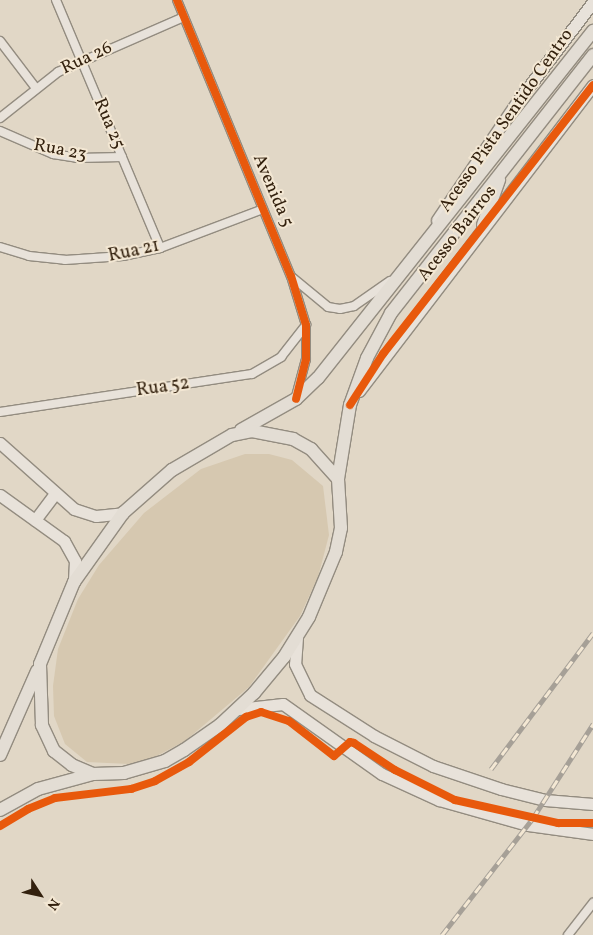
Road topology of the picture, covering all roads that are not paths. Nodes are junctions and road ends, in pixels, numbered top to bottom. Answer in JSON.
{"nodes":[{"id":1,"x":56,"y":0,"type":"edge"},
{"id":2,"x":177,"y":0,"type":"edge"},
{"id":3,"x":593,"y":2,"type":"edge"},
{"id":4,"x":184,"y":17,"type":"junction"},
{"id":5,"x":593,"y":31,"type":"edge"},
{"id":6,"x":0,"y":41,"type":"edge"},
{"id":7,"x":593,"y":55,"type":"edge"},
{"id":8,"x":81,"y":60,"type":"junction"},
{"id":9,"x":593,"y":85,"type":"edge"},
{"id":10,"x":35,"y":87,"type":"junction"},
{"id":11,"x":0,"y":118,"type":"edge"},
{"id":12,"x":0,"y":132,"type":"edge"},
{"id":13,"x":122,"y":157,"type":"junction"},
{"id":14,"x":501,"y":172,"type":"junction"},
{"id":15,"x":263,"y":209,"type":"junction"},
{"id":16,"x":484,"y":225,"type":"junction"},
{"id":17,"x":422,"y":242,"type":"junction"},
{"id":18,"x":0,"y":247,"type":"edge"},
{"id":19,"x":160,"y":248,"type":"junction"},
{"id":20,"x":397,"y":275,"type":"junction"},
{"id":21,"x":291,"y":276,"type":"junction"},
{"id":22,"x":306,"y":325,"type":"junction"},
{"id":23,"x":296,"y":399,"type":"junction"},
{"id":24,"x":350,"y":405,"type":"junction"},
{"id":25,"x":0,"y":412,"type":"edge"},
{"id":26,"x":232,"y":435,"type":"junction"},
{"id":27,"x":0,"y":443,"type":"edge"},
{"id":28,"x":338,"y":479,"type":"junction"},
{"id":29,"x":55,"y":493,"type":"junction"},
{"id":30,"x":0,"y":495,"type":"edge"},
{"id":31,"x":123,"y":513,"type":"junction"},
{"id":32,"x":35,"y":520,"type":"junction"},
{"id":33,"x":74,"y":582,"type":"junction"},
{"id":34,"x":297,"y":637,"type":"junction"},
{"id":35,"x":40,"y":664,"type":"junction"},
{"id":36,"x":238,"y":709,"type":"junction"},
{"id":37,"x":0,"y":755,"type":"edge"},
{"id":38,"x":92,"y":774,"type":"junction"},
{"id":39,"x":593,"y":804,"type":"edge"},
{"id":40,"x":0,"y":810,"type":"edge"},
{"id":41,"x":593,"y":834,"type":"edge"},
{"id":42,"x":593,"y":903,"type":"edge"},
{"id":43,"x":568,"y":935,"type":"edge"}],
"edges":[{"from":1,"to":8,"type":"street","name":"Rua 25"},
{"from":2,"to":4,"type":"street","name":"Avenida 5"},
{"from":3,"to":17,"type":"street","name":"Acesso Pista Sentido Centro"},
{"from":4,"to":8,"type":"street","name":"Rua 26"},
{"from":4,"to":15,"type":"street","name":"Avenida 5"},
{"from":5,"to":17,"type":"main road"},
{"from":6,"to":10,"type":"street"},
{"from":7,"to":14,"type":"main road"},
{"from":8,"to":10,"type":"street","name":"Rua 26"},
{"from":8,"to":13,"type":"street","name":"Rua 25"},
{"from":9,"to":16,"type":"street","name":"Acesso Bairros"},
{"from":10,"to":11,"type":"street","name":"Rua 26"},
{"from":12,"to":13,"type":"street","name":"Rua 23"},
{"from":13,"to":19,"type":"street","name":"Rua 25"},
{"from":14,"to":16,"type":"main road"},
{"from":14,"to":24,"type":"main road"},
{"from":15,"to":19,"type":"street","name":"Rua 21"},
{"from":15,"to":21,"type":"street","name":"Avenida 5"},
{"from":16,"to":24,"type":"street","name":"Acesso Bairros"},
{"from":17,"to":20,"type":"main road"},
{"from":18,"to":19,"type":"street","name":"Rua 21"},
{"from":20,"to":21,"type":"street","name":"Avenida 5"},
{"from":20,"to":23,"type":"main road"},
{"from":21,"to":22,"type":"street","name":"Avenida 5"},
{"from":22,"to":23,"type":"street","name":"Avenida 5"},
{"from":22,"to":25,"type":"street","name":"Rua 52"},
{"from":23,"to":26,"type":"main road"},
{"from":24,"to":28,"type":"main road"},
{"from":26,"to":28,"type":"main road"},
{"from":26,"to":31,"type":"main road"},
{"from":27,"to":29,"type":"street"},
{"from":28,"to":34,"type":"main road"},
{"from":29,"to":31,"type":"street"},
{"from":29,"to":32,"type":"street"},
{"from":30,"to":32,"type":"street"},
{"from":31,"to":33,"type":"main road"},
{"from":32,"to":33,"type":"street"},
{"from":33,"to":35,"type":"main road"},
{"from":34,"to":36,"type":"main road"},
{"from":34,"to":39,"type":"street"},
{"from":35,"to":37,"type":"main road"},
{"from":35,"to":38,"type":"main road"},
{"from":36,"to":38,"type":"main road"},
{"from":36,"to":41,"type":"street"},
{"from":38,"to":40,"type":"main road"},
{"from":42,"to":43,"type":"street"}]}
